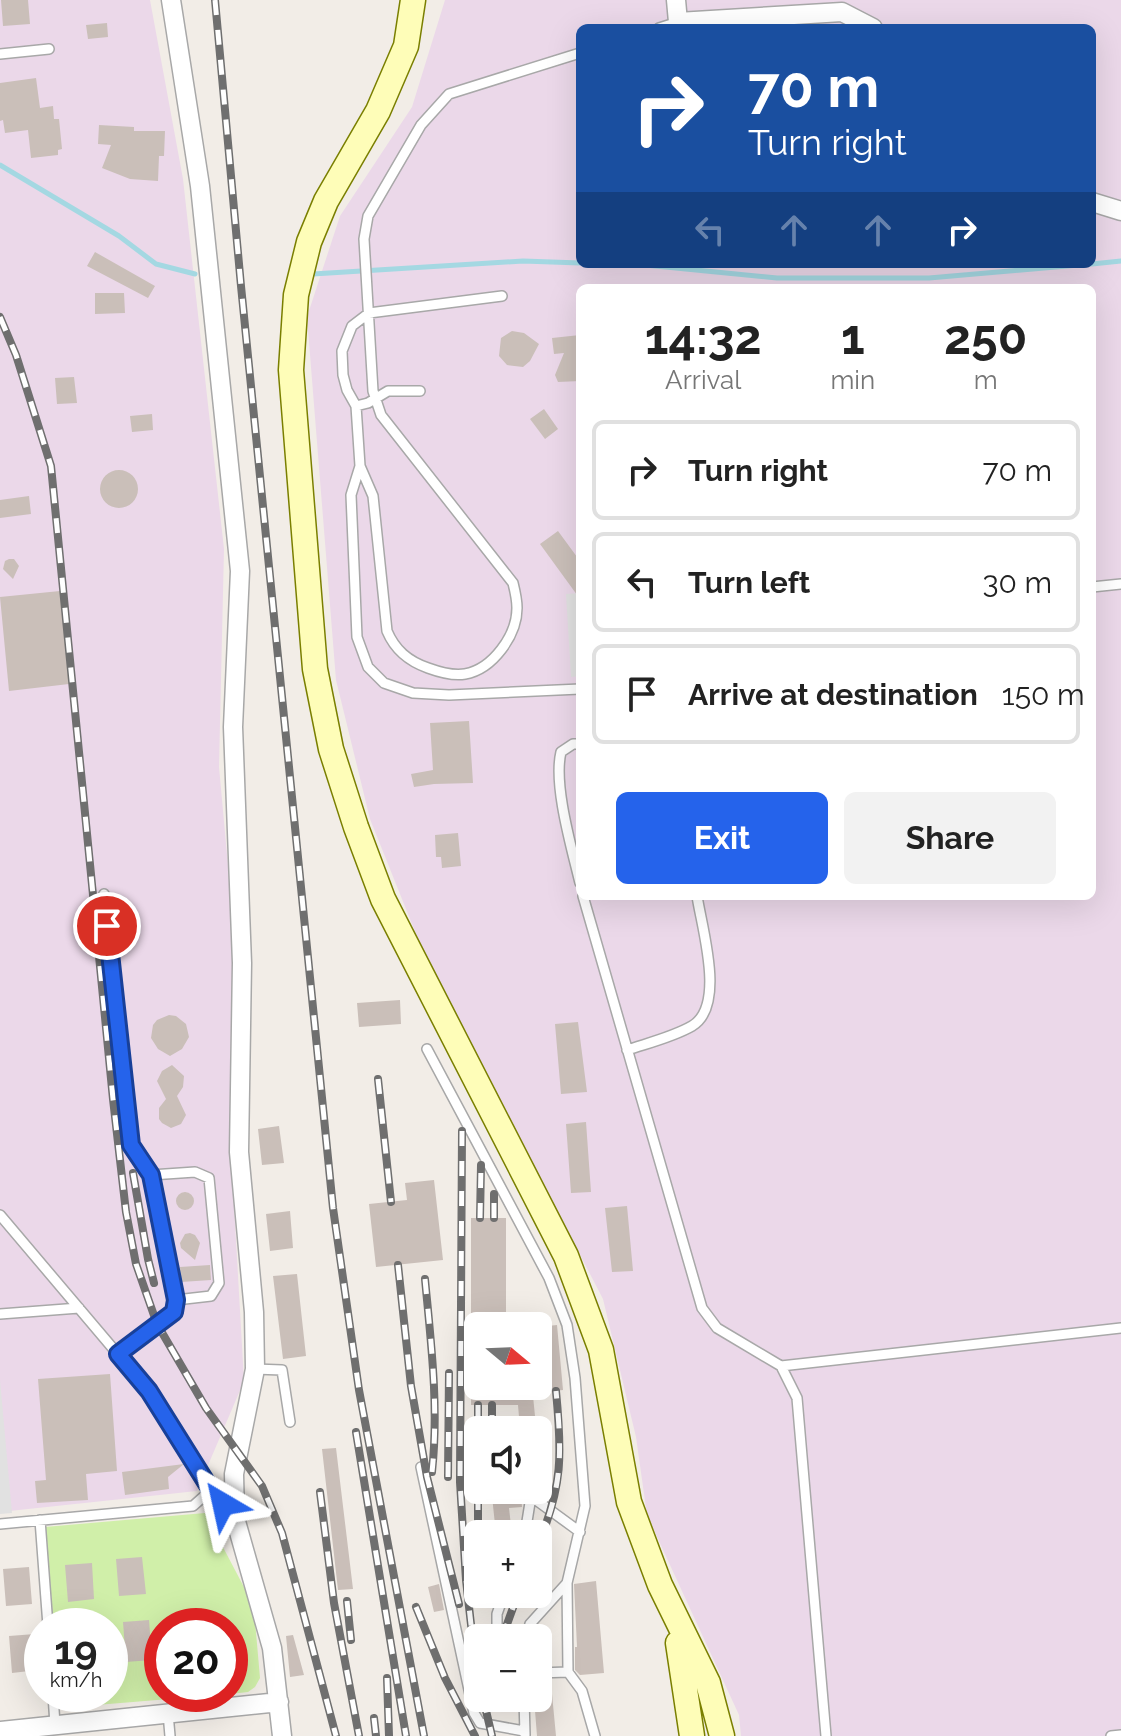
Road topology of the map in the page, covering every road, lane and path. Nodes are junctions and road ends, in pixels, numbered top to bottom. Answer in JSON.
{"nodes":[{"id":1,"x":171,"y":0,"type":"edge"},
{"id":2,"x":413,"y":0,"type":"edge"},
{"id":3,"x":676,"y":0,"type":"edge"},
{"id":4,"x":678,"y":22,"type":"junction"},
{"id":5,"x":672,"y":24,"type":"edge"},
{"id":6,"x":865,"y":24,"type":"edge"},
{"id":7,"x":49,"y":49,"type":"dead end"},
{"id":8,"x":0,"y":54,"type":"edge"},
{"id":9,"x":576,"y":54,"type":"edge"},
{"id":10,"x":1096,"y":203,"type":"edge"},
{"id":11,"x":1121,"y":211,"type":"edge"},
{"id":12,"x":502,"y":296,"type":"dead end"},
{"id":13,"x":369,"y":313,"type":"junction"},
{"id":14,"x":420,"y":391,"type":"dead end"},
{"id":15,"x":375,"y":399,"type":"junction"},
{"id":16,"x":356,"y":406,"type":"junction"},
{"id":17,"x":360,"y":466,"type":"junction"},
{"id":18,"x":1121,"y":584,"type":"edge"},
{"id":19,"x":1096,"y":587,"type":"edge"},
{"id":20,"x":576,"y":689,"type":"edge"},
{"id":21,"x":576,"y":744,"type":"edge"},
{"id":22,"x":576,"y":866,"type":"edge"},
{"id":23,"x":104,"y":894,"type":"dead end"},
{"id":24,"x":584,"y":900,"type":"edge"},
{"id":25,"x":698,"y":900,"type":"edge"},
{"id":26,"x":427,"y":1049,"type":"dead end"},
{"id":27,"x":627,"y":1050,"type":"junction"},
{"id":28,"x":151,"y":1175,"type":"junction"},
{"id":29,"x":0,"y":1215,"type":"edge"},
{"id":30,"x":176,"y":1300,"type":"junction"},
{"id":31,"x":79,"y":1308,"type":"junction"},
{"id":32,"x":0,"y":1314,"type":"edge"},
{"id":33,"x":1121,"y":1328,"type":"edge"},
{"id":34,"x":118,"y":1354,"type":"junction"},
{"id":35,"x":781,"y":1366,"type":"junction"},
{"id":36,"x":255,"y":1369,"type":"junction"},
{"id":37,"x":290,"y":1422,"type":"dead end"},
{"id":38,"x":421,"y":1467,"type":"dead end"},
{"id":39,"x":211,"y":1490,"type":"junction"},
{"id":40,"x":545,"y":1504,"type":"edge"},
{"id":41,"x":235,"y":1518,"type":"junction"},
{"id":42,"x":40,"y":1520,"type":"junction"},
{"id":43,"x":0,"y":1524,"type":"edge"},
{"id":44,"x":580,"y":1532,"type":"junction"},
{"id":45,"x":567,"y":1583,"type":"junction"},
{"id":46,"x":47,"y":1608,"type":"edge"},
{"id":47,"x":672,"y":1609,"type":"junction"},
{"id":48,"x":530,"y":1624,"type":"edge"},
{"id":49,"x":568,"y":1672,"type":"junction"},
{"id":50,"x":552,"y":1673,"type":"edge"},
{"id":51,"x":279,"y":1702,"type":"junction"},
{"id":52,"x":524,"y":1712,"type":"edge"},
{"id":53,"x":168,"y":1713,"type":"junction"},
{"id":54,"x":48,"y":1729,"type":"edge"},
{"id":55,"x":0,"y":1731,"type":"edge"},
{"id":56,"x":524,"y":1733,"type":"edge"},
{"id":57,"x":1121,"y":1735,"type":"edge"},
{"id":58,"x":170,"y":1736,"type":"edge"},
{"id":59,"x":282,"y":1736,"type":"edge"},
{"id":60,"x":595,"y":1736,"type":"edge"},
{"id":61,"x":692,"y":1736,"type":"edge"},
{"id":62,"x":722,"y":1736,"type":"edge"},
{"id":63,"x":826,"y":1736,"type":"edge"},
{"id":64,"x":1111,"y":1736,"type":"edge"}],
"edges":[{"from":1,"to":36,"type":"street"},
{"from":2,"to":47,"type":"street"},
{"from":3,"to":4,"type":"street"},
{"from":4,"to":5,"type":"lane"},
{"from":4,"to":6,"type":"street"},
{"from":7,"to":8,"type":"lane"},
{"from":9,"to":13,"type":"lane"},
{"from":10,"to":11,"type":"street"},
{"from":12,"to":13,"type":"lane"},
{"from":13,"to":15,"type":"lane"},
{"from":13,"to":16,"type":"lane"},
{"from":14,"to":15,"type":"lane"},
{"from":15,"to":16,"type":"lane"},
{"from":15,"to":17,"type":"lane"},
{"from":16,"to":17,"type":"lane"},
{"from":17,"to":20,"type":"lane"},
{"from":18,"to":19,"type":"lane"},
{"from":21,"to":22,"type":"lane"},
{"from":23,"to":28,"type":"lane"},
{"from":24,"to":27,"type":"lane"},
{"from":25,"to":27,"type":"lane"},
{"from":26,"to":44,"type":"lane"},
{"from":27,"to":35,"type":"lane"},
{"from":28,"to":30,"type":"lane"},
{"from":28,"to":30,"type":"lane"},
{"from":29,"to":31,"type":"lane"},
{"from":30,"to":34,"type":"lane"},
{"from":31,"to":32,"type":"lane"},
{"from":31,"to":34,"type":"lane"},
{"from":33,"to":35,"type":"lane"},
{"from":34,"to":39,"type":"lane"},
{"from":35,"to":63,"type":"lane"},
{"from":36,"to":37,"type":"lane"},
{"from":36,"to":41,"type":"street"},
{"from":38,"to":56,"type":"lane"},
{"from":39,"to":41,"type":"lane"},
{"from":39,"to":42,"type":"lane"},
{"from":40,"to":44,"type":"lane"},
{"from":41,"to":51,"type":"street"},
{"from":42,"to":43,"type":"lane"},
{"from":42,"to":46,"type":"lane"},
{"from":44,"to":45,"type":"lane"},
{"from":45,"to":48,"type":"lane"},
{"from":45,"to":49,"type":"lane"},
{"from":47,"to":61,"type":"street"},
{"from":47,"to":62,"type":"street"},
{"from":49,"to":50,"type":"lane"},
{"from":49,"to":60,"type":"lane"},
{"from":51,"to":53,"type":"street"},
{"from":51,"to":59,"type":"street"},
{"from":52,"to":56,"type":"lane"},
{"from":53,"to":54,"type":"street"},
{"from":53,"to":58,"type":"lane"},
{"from":54,"to":55,"type":"street"},
{"from":57,"to":64,"type":"lane"}]}
